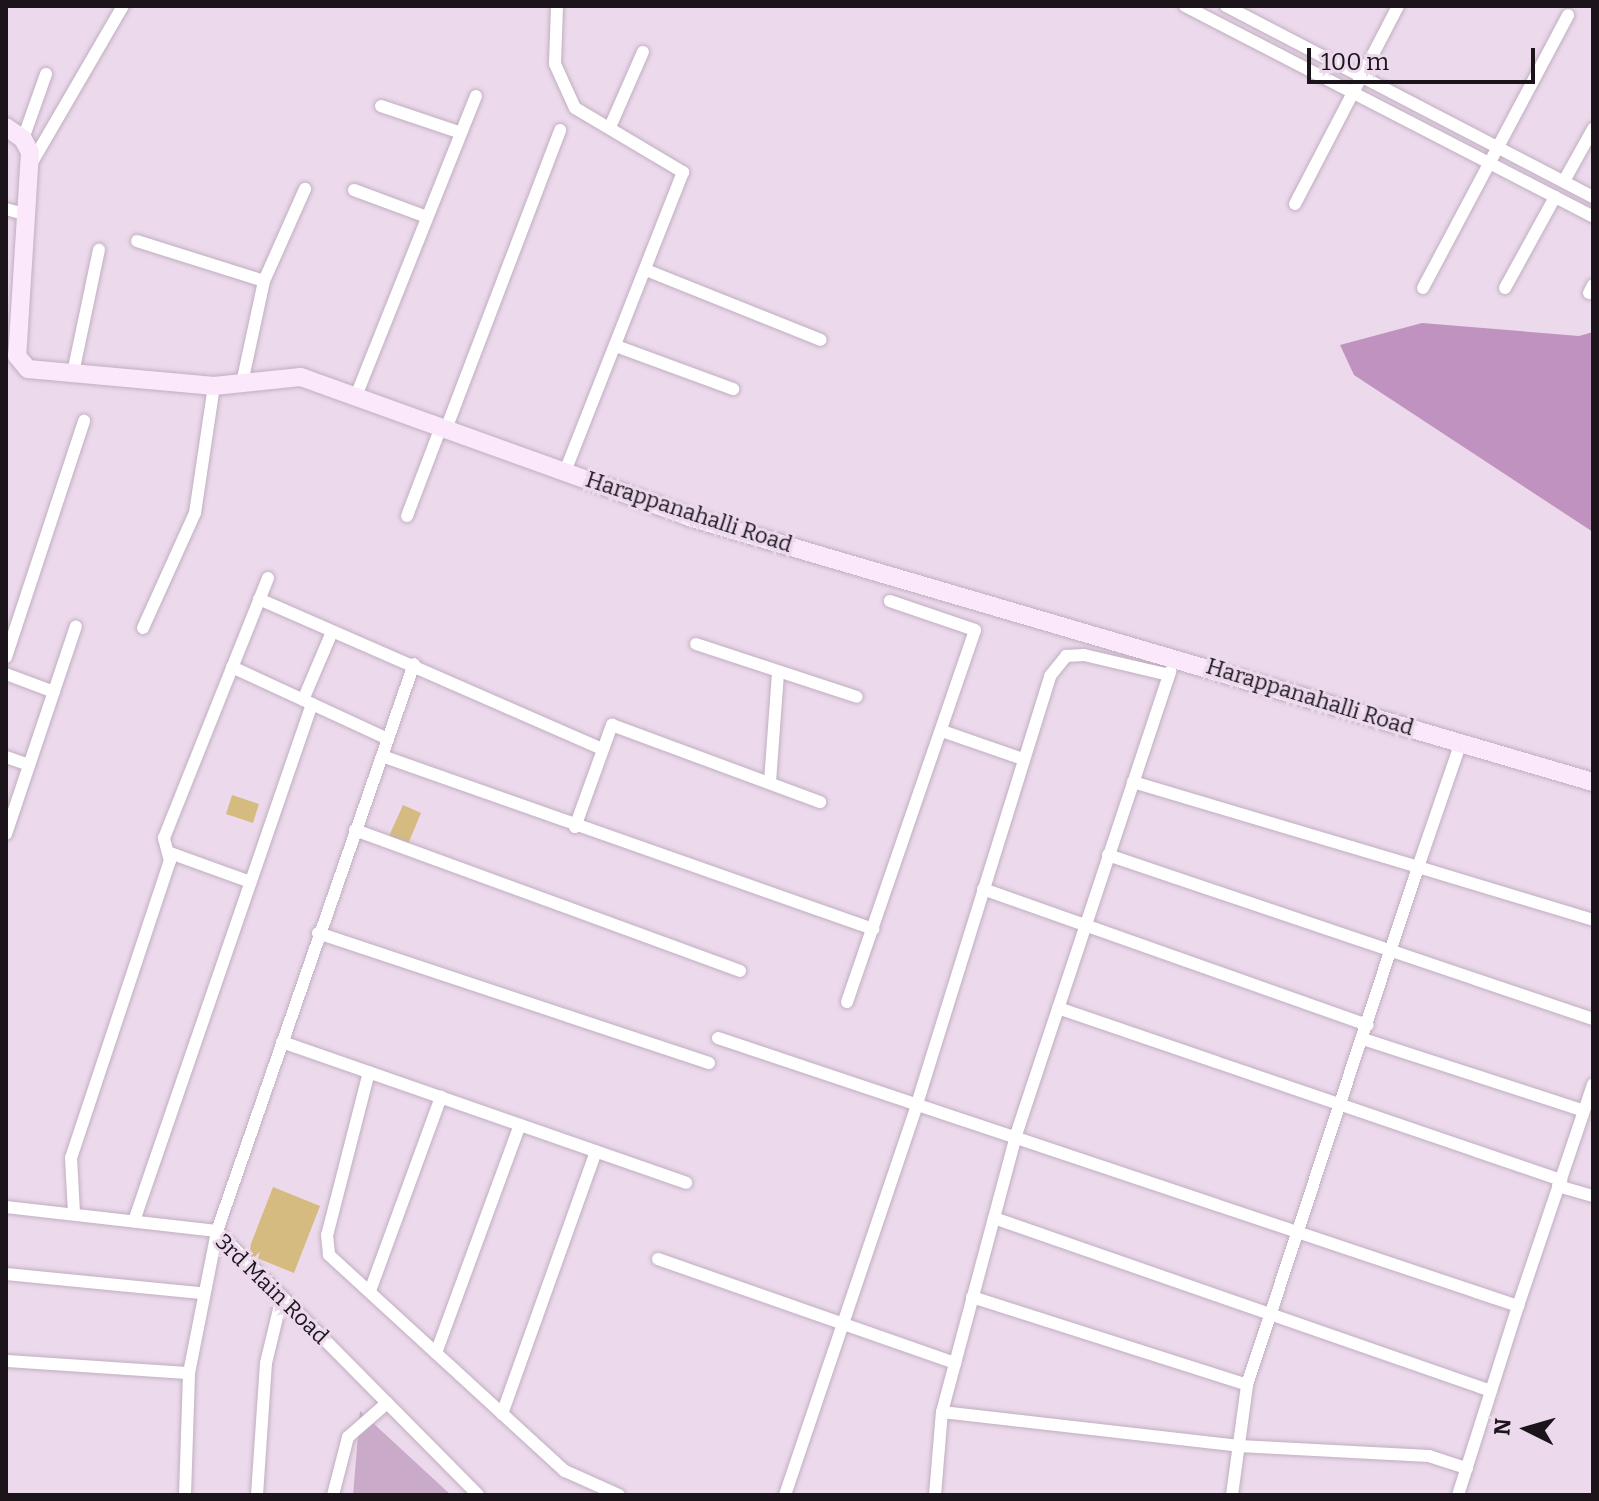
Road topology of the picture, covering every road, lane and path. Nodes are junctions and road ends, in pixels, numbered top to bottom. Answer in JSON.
{"nodes":[{"id":1,"x":123,"y":6,"type":"edge"},
{"id":2,"x":557,"y":6,"type":"edge"},
{"id":3,"x":1185,"y":6,"type":"edge"},
{"id":4,"x":1398,"y":6,"type":"edge"},
{"id":5,"x":1229,"y":7,"type":"edge"},
{"id":6,"x":1568,"y":15,"type":"dead end"},
{"id":7,"x":1222,"y":25,"type":"junction"},
{"id":8,"x":643,"y":52,"type":"dead end"},
{"id":9,"x":46,"y":74,"type":"dead end"},
{"id":10,"x":1361,"y":79,"type":"junction"},
{"id":11,"x":1353,"y":92,"type":"junction"},
{"id":12,"x":476,"y":96,"type":"dead end"},
{"id":13,"x":381,"y":106,"type":"dead end"},
{"id":14,"x":6,"y":127,"type":"edge"},
{"id":15,"x":610,"y":127,"type":"junction"},
{"id":16,"x":1593,"y":129,"type":"edge"},
{"id":17,"x":560,"y":130,"type":"dead end"},
{"id":18,"x":461,"y":133,"type":"junction"},
{"id":19,"x":23,"y":139,"type":"junction"},
{"id":20,"x":1498,"y":147,"type":"junction"},
{"id":21,"x":31,"y":164,"type":"junction"},
{"id":22,"x":1488,"y":166,"type":"junction"},
{"id":23,"x":1564,"y":181,"type":"junction"},
{"id":24,"x":305,"y":189,"type":"dead end"},
{"id":25,"x":354,"y":190,"type":"dead end"},
{"id":26,"x":1555,"y":197,"type":"junction"},
{"id":27,"x":1593,"y":197,"type":"edge"},
{"id":28,"x":1295,"y":204,"type":"dead end"},
{"id":29,"x":6,"y":209,"type":"edge"},
{"id":30,"x":27,"y":215,"type":"junction"},
{"id":31,"x":427,"y":217,"type":"junction"},
{"id":32,"x":1593,"y":217,"type":"edge"},
{"id":33,"x":137,"y":241,"type":"dead end"},
{"id":34,"x":99,"y":250,"type":"dead end"},
{"id":35,"x":646,"y":270,"type":"junction"},
{"id":36,"x":264,"y":281,"type":"junction"},
{"id":37,"x":1423,"y":288,"type":"dead end"},
{"id":38,"x":1505,"y":288,"type":"dead end"},
{"id":39,"x":821,"y":340,"type":"dead end"},
{"id":40,"x":616,"y":346,"type":"junction"},
{"id":41,"x":11,"y":356,"type":"edge"},
{"id":42,"x":73,"y":373,"type":"junction"},
{"id":43,"x":242,"y":383,"type":"junction"},
{"id":44,"x":214,"y":386,"type":"junction"},
{"id":45,"x":733,"y":389,"type":"dead end"},
{"id":46,"x":356,"y":396,"type":"junction"},
{"id":47,"x":84,"y":421,"type":"dead end"},
{"id":48,"x":444,"y":428,"type":"junction"},
{"id":49,"x":565,"y":472,"type":"junction"},
{"id":50,"x":407,"y":516,"type":"dead end"},
{"id":51,"x":268,"y":578,"type":"dead end"},
{"id":52,"x":259,"y":599,"type":"junction"},
{"id":53,"x":890,"y":601,"type":"dead end"},
{"id":54,"x":76,"y":626,"type":"dead end"},
{"id":55,"x":143,"y":628,"type":"dead end"},
{"id":56,"x":332,"y":632,"type":"junction"},
{"id":57,"x":696,"y":644,"type":"dead end"},
{"id":58,"x":1175,"y":656,"type":"junction"},
{"id":59,"x":6,"y":657,"type":"edge"},
{"id":60,"x":414,"y":664,"type":"junction"},
{"id":61,"x":232,"y":667,"type":"junction"},
{"id":62,"x":778,"y":672,"type":"junction"},
{"id":63,"x":6,"y":674,"type":"edge"},
{"id":64,"x":1169,"y":675,"type":"junction"},
{"id":65,"x":54,"y":692,"type":"junction"},
{"id":66,"x":857,"y":697,"type":"dead end"},
{"id":67,"x":308,"y":702,"type":"junction"},
{"id":68,"x":942,"y":731,"type":"junction"},
{"id":69,"x":388,"y":739,"type":"junction"},
{"id":70,"x":1461,"y":742,"type":"junction"},
{"id":71,"x":600,"y":748,"type":"junction"},
{"id":72,"x":382,"y":756,"type":"junction"},
{"id":73,"x":6,"y":757,"type":"edge"},
{"id":74,"x":1023,"y":759,"type":"junction"},
{"id":75,"x":29,"y":765,"type":"junction"},
{"id":76,"x":770,"y":782,"type":"junction"},
{"id":77,"x":1133,"y":782,"type":"junction"},
{"id":78,"x":1593,"y":782,"type":"edge"},
{"id":79,"x":820,"y":802,"type":"dead end"},
{"id":80,"x":575,"y":827,"type":"junction"},
{"id":81,"x":355,"y":830,"type":"junction"},
{"id":82,"x":6,"y":834,"type":"edge"},
{"id":83,"x":170,"y":853,"type":"junction"},
{"id":84,"x":1108,"y":855,"type":"junction"},
{"id":85,"x":1418,"y":867,"type":"junction"},
{"id":86,"x":250,"y":882,"type":"junction"},
{"id":87,"x":983,"y":889,"type":"junction"},
{"id":88,"x":1593,"y":920,"type":"edge"},
{"id":89,"x":873,"y":929,"type":"junction"},
{"id":90,"x":1084,"y":929,"type":"junction"},
{"id":91,"x":318,"y":933,"type":"junction"},
{"id":92,"x":1391,"y":952,"type":"junction"},
{"id":93,"x":740,"y":971,"type":"dead end"},
{"id":94,"x":847,"y":1002,"type":"dead end"},
{"id":95,"x":1058,"y":1008,"type":"junction"},
{"id":96,"x":1593,"y":1019,"type":"edge"},
{"id":97,"x":1368,"y":1025,"type":"junction"},
{"id":98,"x":718,"y":1038,"type":"dead end"},
{"id":99,"x":1363,"y":1039,"type":"junction"},
{"id":100,"x":282,"y":1042,"type":"junction"},
{"id":101,"x":709,"y":1063,"type":"dead end"},
{"id":102,"x":369,"y":1072,"type":"junction"},
{"id":103,"x":1593,"y":1084,"type":"edge"},
{"id":104,"x":441,"y":1097,"type":"junction"},
{"id":105,"x":917,"y":1104,"type":"junction"},
{"id":106,"x":1342,"y":1104,"type":"junction"},
{"id":107,"x":1584,"y":1111,"type":"junction"},
{"id":108,"x":520,"y":1125,"type":"junction"},
{"id":109,"x":1016,"y":1135,"type":"junction"},
{"id":110,"x":596,"y":1151,"type":"junction"},
{"id":111,"x":686,"y":1183,"type":"dead end"},
{"id":112,"x":1560,"y":1183,"type":"junction"},
{"id":113,"x":1593,"y":1196,"type":"edge"},
{"id":114,"x":6,"y":1207,"type":"edge"},
{"id":115,"x":74,"y":1213,"type":"junction"},
{"id":116,"x":994,"y":1218,"type":"junction"},
{"id":117,"x":134,"y":1221,"type":"junction"},
{"id":118,"x":217,"y":1231,"type":"junction"},
{"id":119,"x":1301,"y":1233,"type":"junction"},
{"id":120,"x":658,"y":1259,"type":"dead end"},
{"id":121,"x":6,"y":1274,"type":"edge"},
{"id":122,"x":370,"y":1291,"type":"junction"},
{"id":123,"x":201,"y":1293,"type":"junction"},
{"id":124,"x":282,"y":1297,"type":"junction"},
{"id":125,"x":972,"y":1297,"type":"junction"},
{"id":126,"x":1518,"y":1306,"type":"junction"},
{"id":127,"x":1272,"y":1313,"type":"junction"},
{"id":128,"x":843,"y":1323,"type":"junction"},
{"id":129,"x":436,"y":1353,"type":"junction"},
{"id":130,"x":6,"y":1361,"type":"edge"},
{"id":131,"x":955,"y":1363,"type":"junction"},
{"id":132,"x":189,"y":1373,"type":"junction"},
{"id":133,"x":1247,"y":1385,"type":"junction"},
{"id":134,"x":1491,"y":1391,"type":"junction"},
{"id":135,"x":387,"y":1403,"type":"junction"},
{"id":136,"x":942,"y":1412,"type":"junction"},
{"id":137,"x":502,"y":1414,"type":"junction"},
{"id":138,"x":1239,"y":1446,"type":"junction"},
{"id":139,"x":1467,"y":1468,"type":"junction"},
{"id":140,"x":185,"y":1495,"type":"edge"},
{"id":141,"x":257,"y":1495,"type":"edge"},
{"id":142,"x":333,"y":1495,"type":"edge"},
{"id":143,"x":478,"y":1495,"type":"edge"},
{"id":144,"x":619,"y":1495,"type":"edge"},
{"id":145,"x":785,"y":1495,"type":"edge"},
{"id":146,"x":935,"y":1495,"type":"edge"},
{"id":147,"x":1232,"y":1495,"type":"edge"},
{"id":148,"x":1458,"y":1495,"type":"edge"}],
"edges":[{"from":1,"to":21,"type":"street"},
{"from":2,"to":15,"type":"street"},
{"from":3,"to":7,"type":"street"},
{"from":4,"to":10,"type":"street"},
{"from":5,"to":7,"type":"street"},
{"from":5,"to":10,"type":"street"},
{"from":6,"to":20,"type":"street"},
{"from":7,"to":11,"type":"street"},
{"from":8,"to":15,"type":"street"},
{"from":9,"to":19,"type":"street"},
{"from":10,"to":11,"type":"street"},
{"from":10,"to":20,"type":"street"},
{"from":11,"to":22,"type":"street"},
{"from":11,"to":28,"type":"street"},
{"from":12,"to":18,"type":"street"},
{"from":13,"to":18,"type":"street"},
{"from":14,"to":19,"type":"street"},
{"from":15,"to":35,"type":"street"},
{"from":16,"to":23,"type":"street"},
{"from":17,"to":48,"type":"street"},
{"from":18,"to":31,"type":"street"},
{"from":19,"to":21,"type":"street","name":"Harappanahalli Road"},
{"from":20,"to":22,"type":"street"},
{"from":20,"to":23,"type":"street"},
{"from":21,"to":30,"type":"street","name":"Harappanahalli Road"},
{"from":22,"to":26,"type":"street"},
{"from":22,"to":37,"type":"street"},
{"from":23,"to":27,"type":"street"},
{"from":24,"to":36,"type":"street"},
{"from":25,"to":31,"type":"street"},
{"from":26,"to":32,"type":"street"},
{"from":26,"to":38,"type":"street"},
{"from":29,"to":30,"type":"street"},
{"from":30,"to":41,"type":"street","name":"Harappanahalli Road"},
{"from":31,"to":46,"type":"street"},
{"from":33,"to":36,"type":"street"},
{"from":34,"to":42,"type":"street"},
{"from":35,"to":39,"type":"street"},
{"from":35,"to":40,"type":"street"},
{"from":36,"to":43,"type":"street"},
{"from":40,"to":45,"type":"street"},
{"from":40,"to":49,"type":"street"},
{"from":41,"to":42,"type":"street","name":"Harappanahalli Road"},
{"from":42,"to":44,"type":"street","name":"Harappanahalli Road"},
{"from":43,"to":44,"type":"street","name":"Harappanahalli Road"},
{"from":43,"to":46,"type":"street","name":"Harappanahalli Road"},
{"from":44,"to":55,"type":"street"},
{"from":46,"to":48,"type":"street","name":"Harappanahalli Road"},
{"from":47,"to":59,"type":"street"},
{"from":48,"to":49,"type":"street","name":"Harappanahalli Road"},
{"from":48,"to":50,"type":"street"},
{"from":49,"to":58,"type":"street","name":"Harappanahalli Road"},
{"from":51,"to":52,"type":"street"},
{"from":52,"to":56,"type":"street"},
{"from":52,"to":61,"type":"street"},
{"from":53,"to":68,"type":"street"},
{"from":54,"to":65,"type":"street"},
{"from":56,"to":60,"type":"street"},
{"from":56,"to":67,"type":"street"},
{"from":57,"to":62,"type":"street"},
{"from":58,"to":64,"type":"street"},
{"from":58,"to":70,"type":"street","name":"Harappanahalli Road"},
{"from":60,"to":69,"type":"street"},
{"from":60,"to":71,"type":"street"},
{"from":61,"to":67,"type":"street"},
{"from":61,"to":83,"type":"street"},
{"from":62,"to":66,"type":"street"},
{"from":62,"to":76,"type":"street"},
{"from":63,"to":65,"type":"street"},
{"from":64,"to":74,"type":"street"},
{"from":64,"to":77,"type":"street"},
{"from":65,"to":75,"type":"street"},
{"from":67,"to":69,"type":"street"},
{"from":67,"to":86,"type":"street"},
{"from":68,"to":74,"type":"street"},
{"from":68,"to":89,"type":"street"},
{"from":69,"to":72,"type":"street"},
{"from":70,"to":78,"type":"street","name":"Harappanahalli Road"},
{"from":70,"to":85,"type":"street"},
{"from":71,"to":76,"type":"street"},
{"from":71,"to":80,"type":"street"},
{"from":72,"to":80,"type":"street"},
{"from":72,"to":81,"type":"street"},
{"from":73,"to":75,"type":"street"},
{"from":74,"to":87,"type":"street"},
{"from":75,"to":82,"type":"street"},
{"from":76,"to":79,"type":"street"},
{"from":77,"to":84,"type":"street"},
{"from":77,"to":85,"type":"street"},
{"from":80,"to":89,"type":"street"},
{"from":81,"to":91,"type":"street"},
{"from":81,"to":93,"type":"street"},
{"from":83,"to":86,"type":"street"},
{"from":83,"to":115,"type":"street"},
{"from":84,"to":90,"type":"street"},
{"from":84,"to":92,"type":"street"},
{"from":85,"to":88,"type":"street"},
{"from":85,"to":92,"type":"street"},
{"from":86,"to":117,"type":"street"},
{"from":87,"to":90,"type":"street"},
{"from":87,"to":105,"type":"street"},
{"from":89,"to":94,"type":"street"},
{"from":90,"to":95,"type":"street"},
{"from":90,"to":97,"type":"street"},
{"from":91,"to":100,"type":"street"},
{"from":91,"to":101,"type":"street"},
{"from":92,"to":96,"type":"street"},
{"from":92,"to":97,"type":"street"},
{"from":95,"to":106,"type":"street"},
{"from":95,"to":109,"type":"street"},
{"from":97,"to":99,"type":"street"},
{"from":98,"to":105,"type":"street"},
{"from":99,"to":106,"type":"street"},
{"from":99,"to":107,"type":"street"},
{"from":100,"to":102,"type":"street"},
{"from":100,"to":118,"type":"street"},
{"from":102,"to":104,"type":"street"},
{"from":102,"to":122,"type":"street"},
{"from":103,"to":107,"type":"street"},
{"from":104,"to":108,"type":"street"},
{"from":104,"to":122,"type":"street"},
{"from":105,"to":109,"type":"street"},
{"from":105,"to":128,"type":"street"},
{"from":106,"to":112,"type":"street"},
{"from":106,"to":119,"type":"street"},
{"from":107,"to":112,"type":"street"},
{"from":108,"to":110,"type":"street"},
{"from":108,"to":129,"type":"street"},
{"from":109,"to":116,"type":"street"},
{"from":109,"to":119,"type":"street"},
{"from":110,"to":111,"type":"street"},
{"from":110,"to":137,"type":"street"},
{"from":112,"to":113,"type":"street"},
{"from":112,"to":126,"type":"street"},
{"from":114,"to":115,"type":"street","name":"3rd Main Road"},
{"from":115,"to":117,"type":"street","name":"3rd Main Road"},
{"from":116,"to":125,"type":"street"},
{"from":116,"to":127,"type":"street"},
{"from":117,"to":118,"type":"street","name":"3rd Main Road"},
{"from":118,"to":123,"type":"street"},
{"from":118,"to":124,"type":"street","name":"3rd Main Road"},
{"from":119,"to":126,"type":"street"},
{"from":119,"to":127,"type":"street"},
{"from":120,"to":128,"type":"street"},
{"from":121,"to":123,"type":"street"},
{"from":122,"to":129,"type":"street"},
{"from":123,"to":132,"type":"street"},
{"from":124,"to":135,"type":"street","name":"3rd Main Road"},
{"from":124,"to":141,"type":"street"},
{"from":125,"to":131,"type":"street"},
{"from":125,"to":133,"type":"street"},
{"from":126,"to":134,"type":"street"},
{"from":127,"to":133,"type":"street"},
{"from":127,"to":134,"type":"street"},
{"from":128,"to":131,"type":"street"},
{"from":128,"to":145,"type":"street"},
{"from":129,"to":137,"type":"street"},
{"from":130,"to":132,"type":"street"},
{"from":131,"to":136,"type":"street"},
{"from":132,"to":140,"type":"street"},
{"from":133,"to":138,"type":"street"},
{"from":134,"to":139,"type":"street"},
{"from":135,"to":142,"type":"street"},
{"from":135,"to":143,"type":"street","name":"3rd Main Road"},
{"from":136,"to":138,"type":"street"},
{"from":136,"to":146,"type":"street"},
{"from":137,"to":144,"type":"street"},
{"from":138,"to":139,"type":"street"},
{"from":138,"to":147,"type":"street"},
{"from":139,"to":148,"type":"street"}]}
